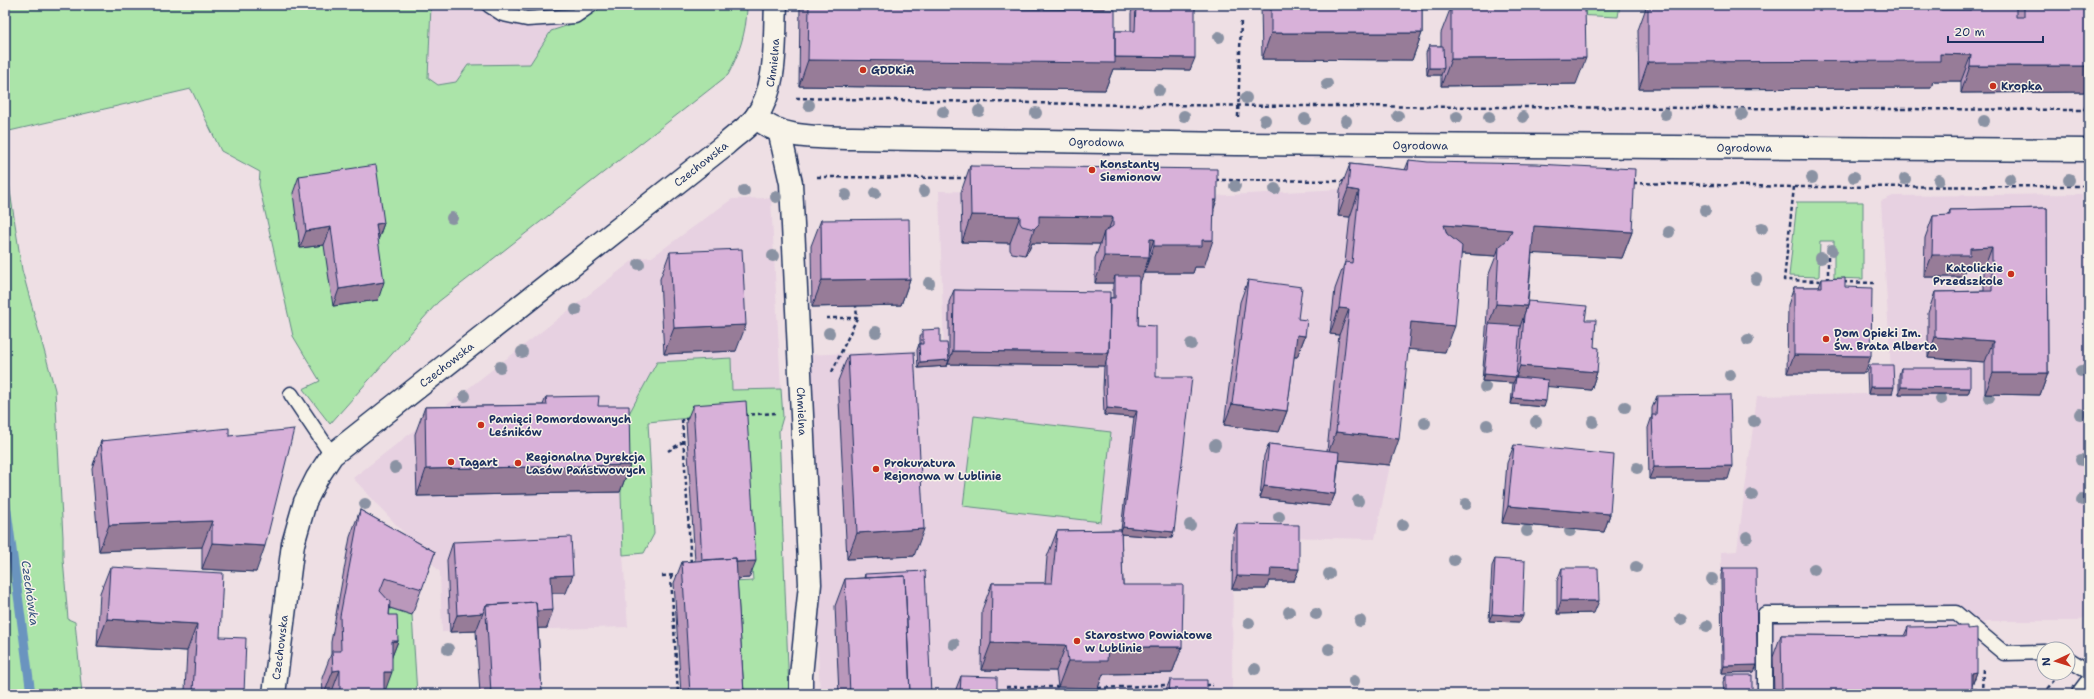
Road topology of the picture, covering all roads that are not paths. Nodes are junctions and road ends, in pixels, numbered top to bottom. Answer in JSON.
{"nodes":[{"id":1,"x":489,"y":5,"type":"edge"},
{"id":2,"x":591,"y":5,"type":"edge"},
{"id":3,"x":776,"y":5,"type":"edge"},
{"id":4,"x":756,"y":117,"type":"junction"},
{"id":5,"x":779,"y":130,"type":"junction"},
{"id":6,"x":2089,"y":150,"type":"edge"},
{"id":7,"x":291,"y":394,"type":"dead end"},
{"id":8,"x":332,"y":455,"type":"junction"},
{"id":9,"x":2036,"y":652,"type":"edge"},
{"id":10,"x":2076,"y":664,"type":"edge"},
{"id":11,"x":2089,"y":672,"type":"edge"},
{"id":12,"x":2089,"y":686,"type":"edge"},
{"id":13,"x":274,"y":694,"type":"edge"},
{"id":14,"x":801,"y":694,"type":"edge"},
{"id":15,"x":1765,"y":694,"type":"edge"},
{"id":16,"x":2083,"y":694,"type":"edge"}],
"edges":[{"from":1,"to":2,"type":"lane"},
{"from":3,"to":4,"type":"street","name":"Chmielna"},
{"from":4,"to":5,"type":"street","name":"Ogrodowa"},
{"from":4,"to":8,"type":"street","name":"Czechowska"},
{"from":5,"to":6,"type":"street","name":"Ogrodowa"},
{"from":5,"to":14,"type":"street","name":"Chmielna"},
{"from":7,"to":8,"type":"lane"},
{"from":8,"to":13,"type":"street","name":"Czechowska"},
{"from":9,"to":15,"type":"lane"},
{"from":10,"to":11,"type":"lane"},
{"from":12,"to":16,"type":"street"}]}
